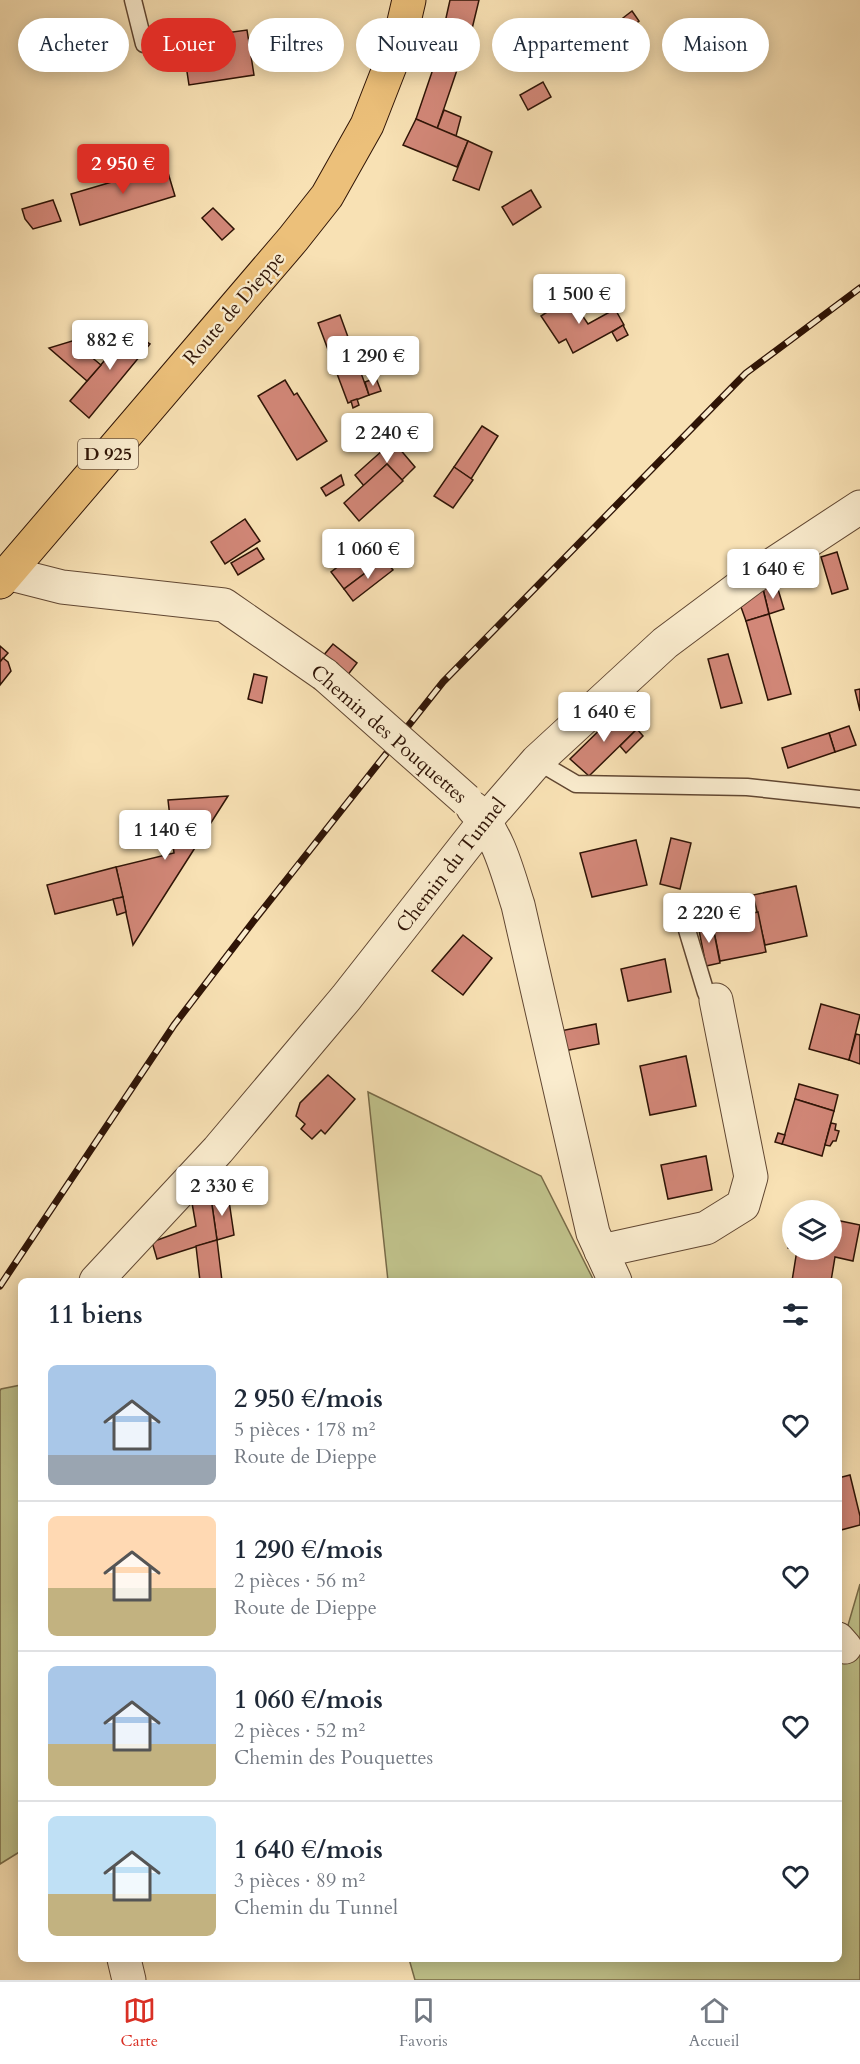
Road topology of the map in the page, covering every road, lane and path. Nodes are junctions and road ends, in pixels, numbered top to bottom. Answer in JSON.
{"nodes":[{"id":1,"x":134,"y":0,"type":"edge"},
{"id":2,"x":409,"y":0,"type":"edge"},
{"id":3,"x":141,"y":31,"type":"edge"},
{"id":4,"x":860,"y":507,"type":"edge"},
{"id":5,"x":4,"y":577,"type":"edge"},
{"id":6,"x":537,"y":761,"type":"junction"},
{"id":7,"x":860,"y":799,"type":"edge"},
{"id":8,"x":476,"y":810,"type":"junction"},
{"id":9,"x":681,"y":910,"type":"dead end"},
{"id":10,"x":716,"y":1000,"type":"joint"},
{"id":11,"x":602,"y":1251,"type":"junction"},
{"id":12,"x":99,"y":1278,"type":"edge"},
{"id":13,"x":614,"y":1278,"type":"edge"},
{"id":14,"x":125,"y":1962,"type":"edge"},
{"id":15,"x":129,"y":1980,"type":"edge"}],
"edges":[{"from":1,"to":3,"type":"lane"},
{"from":2,"to":5,"type":"main road","name":"Route de Dieppe","number":"D 925"},
{"from":4,"to":6,"type":"street","name":"Chemin du Tunnel"},
{"from":5,"to":8,"type":"street","name":"Chemin des Pouquettes","bridge":true},
{"from":6,"to":7,"type":"lane"},
{"from":6,"to":8,"type":"street","name":"Chemin du Tunnel"},
{"from":8,"to":11,"type":"street","name":"Chemin des Pouquettes"},
{"from":8,"to":12,"type":"street","name":"Chemin du Tunnel"},
{"from":9,"to":10,"type":"lane"},
{"from":10,"to":11,"type":"street"},
{"from":11,"to":13,"type":"street","name":"Chemin des Pouquettes"},
{"from":14,"to":15,"type":"street"}]}
